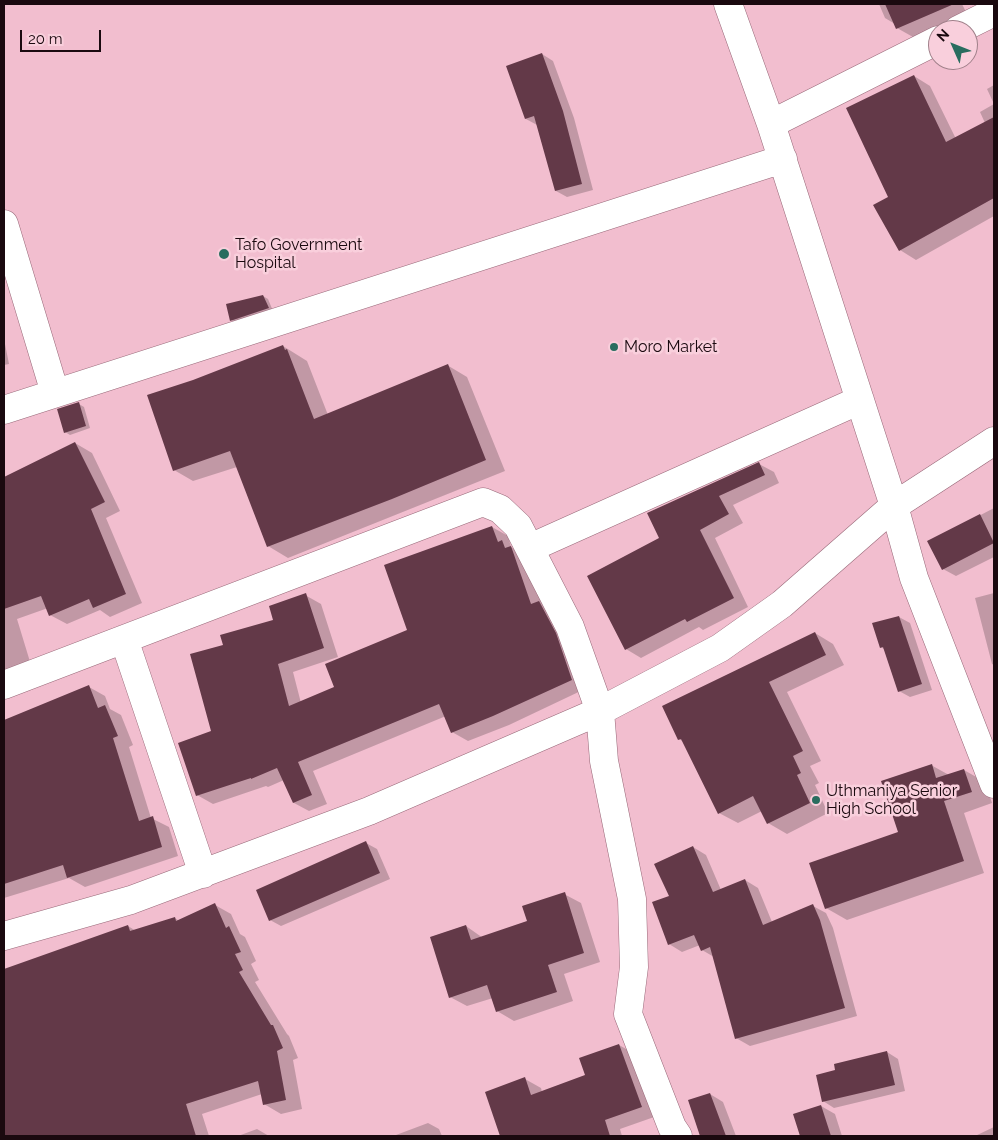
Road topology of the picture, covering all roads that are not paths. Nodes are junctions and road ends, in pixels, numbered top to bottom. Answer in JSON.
{"nodes":[{"id":1,"x":728,"y":4,"type":"edge"},
{"id":2,"x":994,"y":12,"type":"edge"},
{"id":3,"x":978,"y":20,"type":"edge"},
{"id":4,"x":928,"y":45,"type":"edge"},
{"id":5,"x":772,"y":124,"type":"junction"},
{"id":6,"x":783,"y":159,"type":"junction"},
{"id":7,"x":4,"y":224,"type":"edge"},
{"id":8,"x":55,"y":393,"type":"junction"},
{"id":9,"x":860,"y":400,"type":"junction"},
{"id":10,"x":4,"y":410,"type":"edge"},
{"id":11,"x":994,"y":441,"type":"edge"},
{"id":12,"x":894,"y":506,"type":"junction"},
{"id":13,"x":530,"y":548,"type":"junction"},
{"id":14,"x":124,"y":639,"type":"junction"},
{"id":15,"x":4,"y":685,"type":"edge"},
{"id":16,"x":600,"y":711,"type":"junction"},
{"id":17,"x":994,"y":784,"type":"edge"},
{"id":18,"x":203,"y":874,"type":"junction"},
{"id":19,"x":4,"y":936,"type":"edge"},
{"id":20,"x":678,"y":1136,"type":"edge"}],
"edges":[{"from":1,"to":5,"type":"street"},
{"from":2,"to":3,"type":"street"},
{"from":4,"to":5,"type":"street"},
{"from":5,"to":6,"type":"street"},
{"from":6,"to":8,"type":"street"},
{"from":6,"to":9,"type":"street"},
{"from":7,"to":8,"type":"street"},
{"from":8,"to":10,"type":"street"},
{"from":9,"to":12,"type":"street"},
{"from":9,"to":13,"type":"street"},
{"from":11,"to":12,"type":"street"},
{"from":12,"to":16,"type":"street"},
{"from":12,"to":17,"type":"street"},
{"from":13,"to":14,"type":"street"},
{"from":13,"to":16,"type":"street"},
{"from":14,"to":15,"type":"street"},
{"from":14,"to":18,"type":"street"},
{"from":16,"to":18,"type":"street"},
{"from":16,"to":20,"type":"street"},
{"from":18,"to":19,"type":"street"}]}
